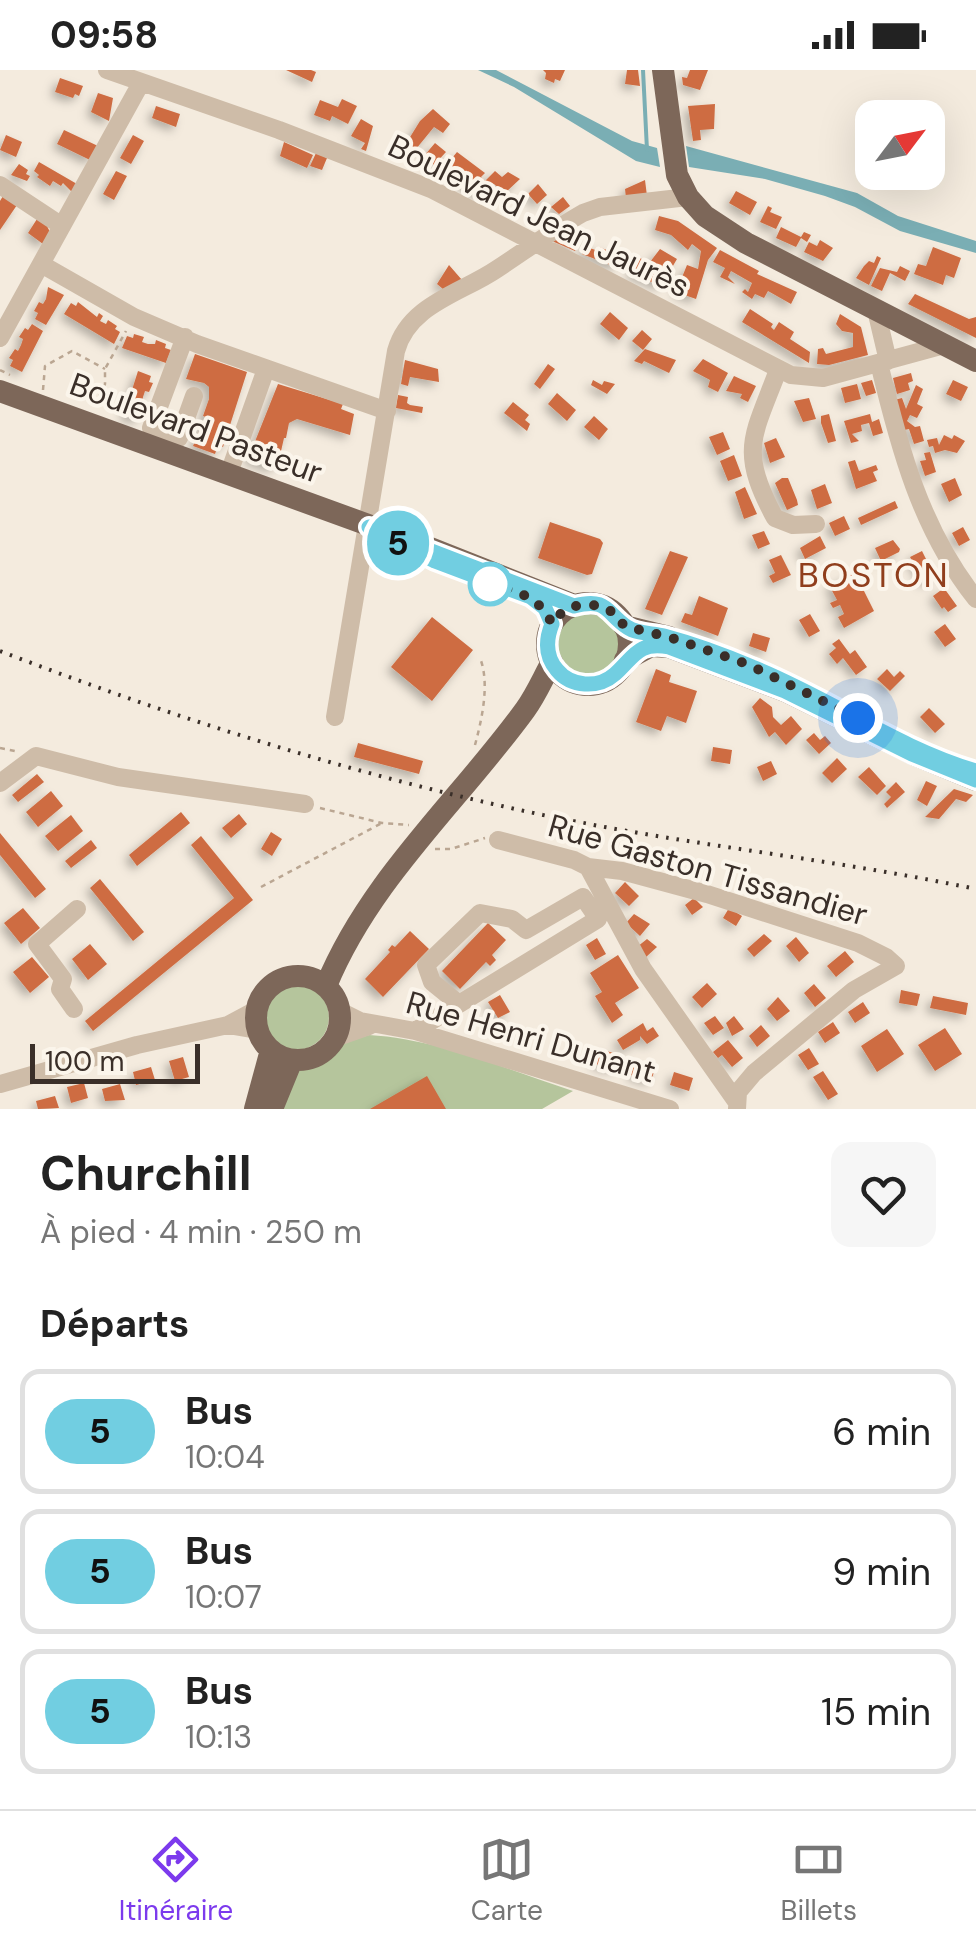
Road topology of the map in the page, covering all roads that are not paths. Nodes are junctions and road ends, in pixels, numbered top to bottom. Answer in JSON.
{"nodes":[{"id":1,"x":106,"y":70,"type":"edge"},
{"id":2,"x":664,"y":70,"type":"edge"},
{"id":3,"x":141,"y":83,"type":"junction"},
{"id":4,"x":0,"y":185,"type":"edge"},
{"id":5,"x":688,"y":198,"type":"junction"},
{"id":6,"x":62,"y":226,"type":"junction"},
{"id":7,"x":532,"y":244,"type":"junction"},
{"id":8,"x":41,"y":264,"type":"junction"},
{"id":9,"x":876,"y":310,"type":"junction"},
{"id":10,"x":185,"y":336,"type":"junction"},
{"id":11,"x":0,"y":338,"type":"edge"},
{"id":12,"x":944,"y":344,"type":"junction"},
{"id":13,"x":976,"y":361,"type":"edge"},
{"id":14,"x":883,"y":362,"type":"junction"},
{"id":15,"x":266,"y":370,"type":"junction"},
{"id":16,"x":778,"y":370,"type":"junction"},
{"id":17,"x":9,"y":385,"type":"edge"},
{"id":18,"x":194,"y":396,"type":"dead end"},
{"id":19,"x":387,"y":411,"type":"junction"},
{"id":20,"x":229,"y":473,"type":"junction"},
{"id":21,"x":816,"y":524,"type":"dead end"},
{"id":22,"x":369,"y":527,"type":"junction"},
{"id":23,"x":976,"y":597,"type":"edge"},
{"id":24,"x":574,"y":606,"type":"junction"},
{"id":25,"x":552,"y":624,"type":"junction"},
{"id":26,"x":624,"y":626,"type":"junction"},
{"id":27,"x":625,"y":660,"type":"junction"},
{"id":28,"x":552,"y":662,"type":"junction"},
{"id":29,"x":569,"y":680,"type":"junction"},
{"id":30,"x":527,"y":708,"type":"junction"},
{"id":31,"x":335,"y":716,"type":"dead end"},
{"id":32,"x":976,"y":771,"type":"edge"},
{"id":33,"x":976,"y":780,"type":"edge"},
{"id":34,"x":0,"y":783,"type":"edge"},
{"id":35,"x":306,"y":804,"type":"road end"},
{"id":36,"x":498,"y":840,"type":"road end"},
{"id":37,"x":588,"y":868,"type":"junction"},
{"id":38,"x":77,"y":908,"type":"dead end"},
{"id":39,"x":317,"y":981,"type":"junction"},
{"id":40,"x":459,"y":1004,"type":"junction"},
{"id":41,"x":74,"y":1008,"type":"dead end"},
{"id":42,"x":340,"y":1012,"type":"junction"},
{"id":43,"x":375,"y":1024,"type":"junction"},
{"id":44,"x":415,"y":1031,"type":"junction"},
{"id":45,"x":269,"y":1038,"type":"junction"},
{"id":46,"x":335,"y":1038,"type":"junction"},
{"id":47,"x":0,"y":1084,"type":"edge"},
{"id":48,"x":736,"y":1105,"type":"edge"},
{"id":49,"x":256,"y":1109,"type":"edge"},
{"id":50,"x":272,"y":1109,"type":"edge"},
{"id":51,"x":670,"y":1109,"type":"edge"}],
"edges":[{"from":1,"to":3,"type":"street","name":"Boulevard Jean Jaurès"},
{"from":2,"to":5,"type":"main road"},
{"from":3,"to":6,"type":"street"},
{"from":3,"to":7,"type":"street","name":"Boulevard Jean Jaurès"},
{"from":4,"to":6,"type":"street"},
{"from":5,"to":7,"type":"street"},
{"from":5,"to":9,"type":"main road"},
{"from":6,"to":8,"type":"street"},
{"from":7,"to":16,"type":"street","name":"Boulevard Jean Jaurès"},
{"from":7,"to":19,"type":"street"},
{"from":8,"to":10,"type":"street"},
{"from":8,"to":11,"type":"street"},
{"from":9,"to":12,"type":"main road"},
{"from":9,"to":14,"type":"street"},
{"from":10,"to":15,"type":"street"},
{"from":10,"to":18,"type":"street"},
{"from":12,"to":13,"type":"main road"},
{"from":12,"to":14,"type":"street","name":"Boulevard Jean Jaurès"},
{"from":14,"to":16,"type":"street","name":"Boulevard Jean Jaurès"},
{"from":14,"to":23,"type":"street"},
{"from":15,"to":19,"type":"street"},
{"from":15,"to":20,"type":"street"},
{"from":16,"to":21,"type":"street"},
{"from":17,"to":20,"type":"main road","name":"Boulevard Pasteur"},
{"from":19,"to":22,"type":"street"},
{"from":20,"to":22,"type":"main road","name":"Boulevard Pasteur"},
{"from":22,"to":24,"type":"main road"},
{"from":22,"to":25,"type":"main road"},
{"from":22,"to":31,"type":"street"},
{"from":24,"to":25,"type":"main road"},
{"from":24,"to":26,"type":"main road"},
{"from":25,"to":28,"type":"main road"},
{"from":26,"to":27,"type":"main road"},
{"from":26,"to":32,"type":"main road"},
{"from":27,"to":29,"type":"main road"},
{"from":27,"to":33,"type":"main road"},
{"from":28,"to":29,"type":"main road"},
{"from":28,"to":30,"type":"main road"},
{"from":29,"to":30,"type":"main road"},
{"from":30,"to":39,"type":"main road"},
{"from":34,"to":35,"type":"street"},
{"from":36,"to":37,"type":"street","name":"Rue Gaston Tissandier"},
{"from":37,"to":48,"type":"street"},
{"from":37,"to":48,"type":"street","name":"Rue Gaston Tissandier"},
{"from":38,"to":41,"type":"street"},
{"from":39,"to":42,"type":"main road"},
{"from":39,"to":45,"type":"main road"},
{"from":40,"to":40,"type":"street"},
{"from":40,"to":44,"type":"street"},
{"from":42,"to":43,"type":"street","name":"Rue Henri Dunant"},
{"from":42,"to":46,"type":"main road"},
{"from":43,"to":44,"type":"street","name":"Rue Henri Dunant"},
{"from":43,"to":46,"type":"street"},
{"from":44,"to":51,"type":"street","name":"Rue Henri Dunant"},
{"from":45,"to":46,"type":"main road"},
{"from":45,"to":47,"type":"street"},
{"from":45,"to":49,"type":"main road"},
{"from":45,"to":50,"type":"main road"}]}
